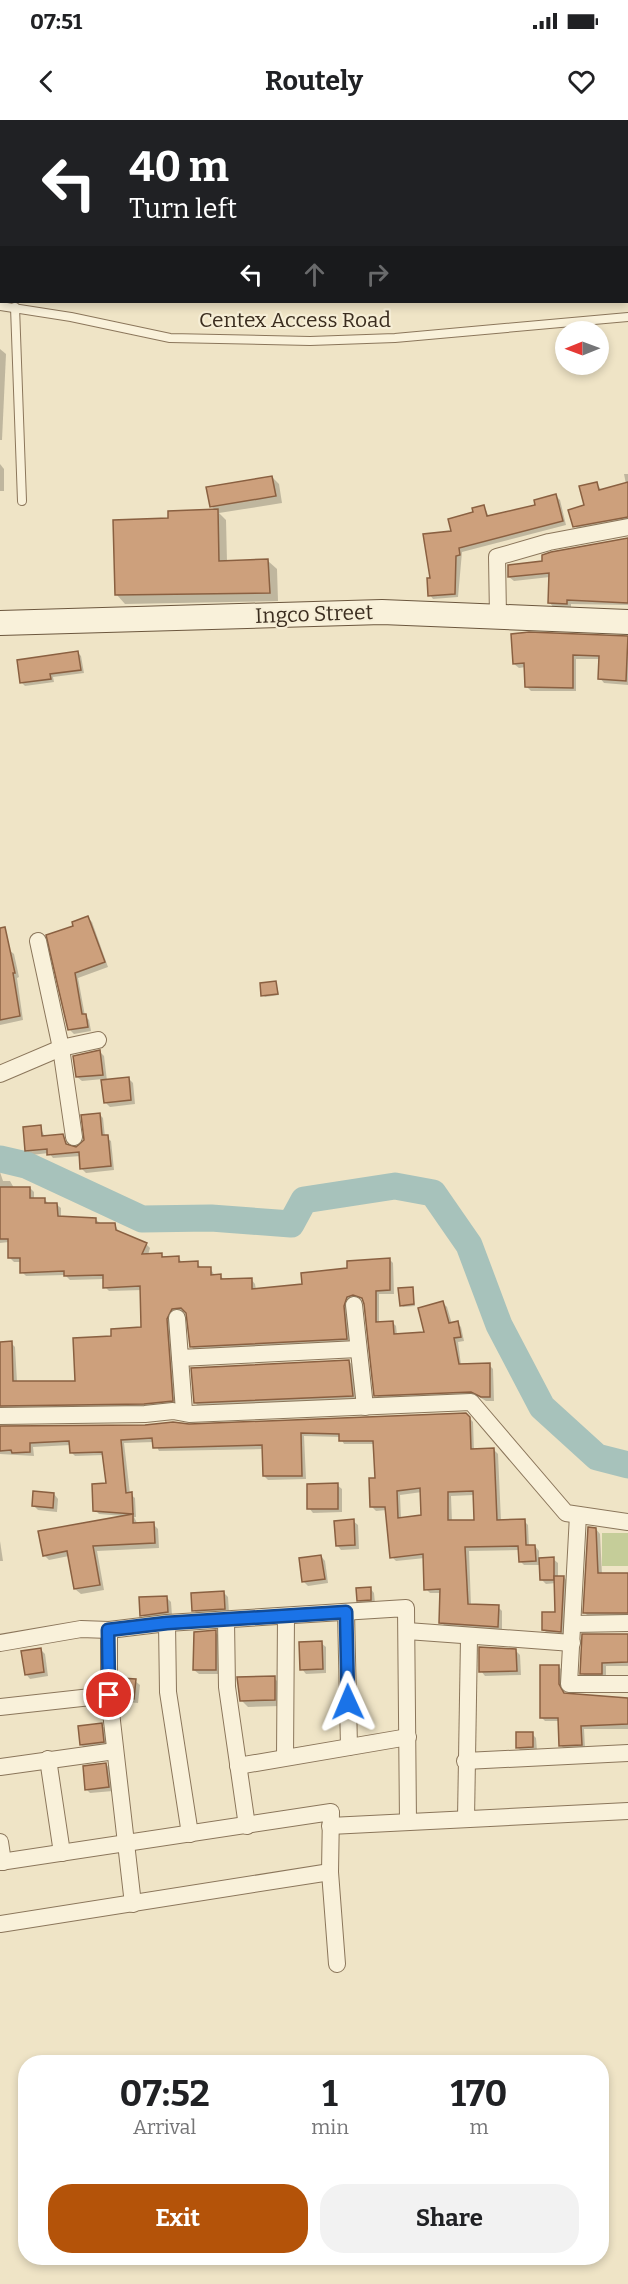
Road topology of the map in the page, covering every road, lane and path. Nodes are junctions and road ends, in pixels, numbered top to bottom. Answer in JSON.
{"nodes":[{"id":1,"x":0,"y":306,"type":"edge"},
{"id":2,"x":15,"y":307,"type":"junction"},
{"id":3,"x":628,"y":317,"type":"edge"},
{"id":4,"x":22,"y":501,"type":"dead end"},
{"id":5,"x":628,"y":527,"type":"edge"},
{"id":6,"x":498,"y":616,"type":"junction"},
{"id":7,"x":628,"y":622,"type":"edge"},
{"id":8,"x":0,"y":623,"type":"edge"},
{"id":9,"x":38,"y":941,"type":"dead end"},
{"id":10,"x":98,"y":1040,"type":"dead end"},
{"id":11,"x":61,"y":1048,"type":"junction"},
{"id":12,"x":1,"y":1070,"type":"edge"},
{"id":13,"x":74,"y":1137,"type":"dead end"},
{"id":14,"x":354,"y":1305,"type":"dead end"},
{"id":15,"x":177,"y":1318,"type":"dead end"},
{"id":16,"x":358,"y":1349,"type":"junction"},
{"id":17,"x":180,"y":1358,"type":"junction"},
{"id":18,"x":365,"y":1407,"type":"junction"},
{"id":19,"x":184,"y":1411,"type":"junction"},
{"id":20,"x":0,"y":1416,"type":"edge"},
{"id":21,"x":578,"y":1515,"type":"junction"},
{"id":22,"x":628,"y":1522,"type":"edge"},
{"id":23,"x":346,"y":1612,"type":"junction"},
{"id":24,"x":286,"y":1616,"type":"junction"},
{"id":25,"x":226,"y":1621,"type":"junction"},
{"id":26,"x":167,"y":1623,"type":"junction"},
{"id":27,"x":628,"y":1623,"type":"edge"},
{"id":28,"x":573,"y":1624,"type":"junction"},
{"id":29,"x":108,"y":1630,"type":"junction"},
{"id":30,"x":407,"y":1631,"type":"junction"},
{"id":31,"x":469,"y":1638,"type":"junction"},
{"id":32,"x":0,"y":1643,"type":"edge"},
{"id":33,"x":572,"y":1644,"type":"junction"},
{"id":34,"x":628,"y":1684,"type":"edge"},
{"id":35,"x":109,"y":1695,"type":"junction"},
{"id":36,"x":0,"y":1707,"type":"edge"},
{"id":37,"x":408,"y":1737,"type":"junction"},
{"id":38,"x":349,"y":1747,"type":"junction"},
{"id":39,"x":116,"y":1751,"type":"junction"},
{"id":40,"x":628,"y":1753,"type":"edge"},
{"id":41,"x":285,"y":1757,"type":"junction"},
{"id":42,"x":48,"y":1759,"type":"junction"},
{"id":43,"x":465,"y":1761,"type":"junction"},
{"id":44,"x":238,"y":1766,"type":"junction"},
{"id":45,"x":0,"y":1767,"type":"edge"},
{"id":46,"x":628,"y":1811,"type":"edge"},
{"id":47,"x":466,"y":1819,"type":"junction"},
{"id":48,"x":408,"y":1822,"type":"junction"},
{"id":49,"x":247,"y":1826,"type":"junction"},
{"id":50,"x":330,"y":1826,"type":"junction"},
{"id":51,"x":190,"y":1834,"type":"junction"},
{"id":52,"x":0,"y":1842,"type":"edge"},
{"id":53,"x":126,"y":1845,"type":"junction"},
{"id":54,"x":62,"y":1853,"type":"junction"},
{"id":55,"x":2,"y":1862,"type":"edge"},
{"id":56,"x":330,"y":1872,"type":"junction"},
{"id":57,"x":133,"y":1904,"type":"junction"},
{"id":58,"x":0,"y":1924,"type":"edge"},
{"id":59,"x":338,"y":1964,"type":"dead end"}],
"edges":[{"from":1,"to":2,"type":"lane","name":"Centex Access Road"},
{"from":2,"to":3,"type":"lane","name":"Centex Access Road"},
{"from":2,"to":4,"type":"lane"},
{"from":5,"to":6,"type":"street"},
{"from":6,"to":7,"type":"street","name":"Ingco Street"},
{"from":6,"to":8,"type":"street","name":"Ingco Street"},
{"from":9,"to":11,"type":"street"},
{"from":10,"to":11,"type":"street"},
{"from":11,"to":12,"type":"street"},
{"from":11,"to":13,"type":"street"},
{"from":14,"to":16,"type":"street"},
{"from":15,"to":17,"type":"street"},
{"from":16,"to":17,"type":"street"},
{"from":16,"to":18,"type":"street"},
{"from":17,"to":19,"type":"street"},
{"from":18,"to":19,"type":"street"},
{"from":18,"to":21,"type":"street"},
{"from":19,"to":20,"type":"street"},
{"from":21,"to":22,"type":"street"},
{"from":21,"to":28,"type":"street"},
{"from":23,"to":24,"type":"street"},
{"from":23,"to":30,"type":"street"},
{"from":23,"to":38,"type":"street"},
{"from":24,"to":25,"type":"street"},
{"from":24,"to":41,"type":"street"},
{"from":25,"to":26,"type":"street"},
{"from":25,"to":44,"type":"street"},
{"from":26,"to":29,"type":"street"},
{"from":26,"to":51,"type":"street"},
{"from":27,"to":28,"type":"street"},
{"from":28,"to":33,"type":"street"},
{"from":29,"to":32,"type":"street"},
{"from":29,"to":35,"type":"street"},
{"from":30,"to":31,"type":"street"},
{"from":30,"to":37,"type":"street"},
{"from":31,"to":33,"type":"street"},
{"from":31,"to":43,"type":"street"},
{"from":33,"to":34,"type":"street"},
{"from":35,"to":36,"type":"street"},
{"from":35,"to":39,"type":"street"},
{"from":37,"to":38,"type":"street"},
{"from":37,"to":48,"type":"street"},
{"from":38,"to":41,"type":"street"},
{"from":39,"to":42,"type":"street"},
{"from":39,"to":53,"type":"street"},
{"from":40,"to":43,"type":"street"},
{"from":41,"to":44,"type":"street"},
{"from":42,"to":45,"type":"street"},
{"from":42,"to":54,"type":"street"},
{"from":43,"to":47,"type":"street"},
{"from":44,"to":49,"type":"street"},
{"from":46,"to":47,"type":"street"},
{"from":47,"to":48,"type":"street"},
{"from":48,"to":50,"type":"street"},
{"from":49,"to":50,"type":"street"},
{"from":49,"to":51,"type":"street"},
{"from":50,"to":56,"type":"street"},
{"from":51,"to":53,"type":"street"},
{"from":52,"to":55,"type":"street"},
{"from":53,"to":54,"type":"street"},
{"from":53,"to":57,"type":"street"},
{"from":54,"to":55,"type":"street"},
{"from":56,"to":57,"type":"street"},
{"from":56,"to":59,"type":"street"},
{"from":57,"to":58,"type":"street"}]}
